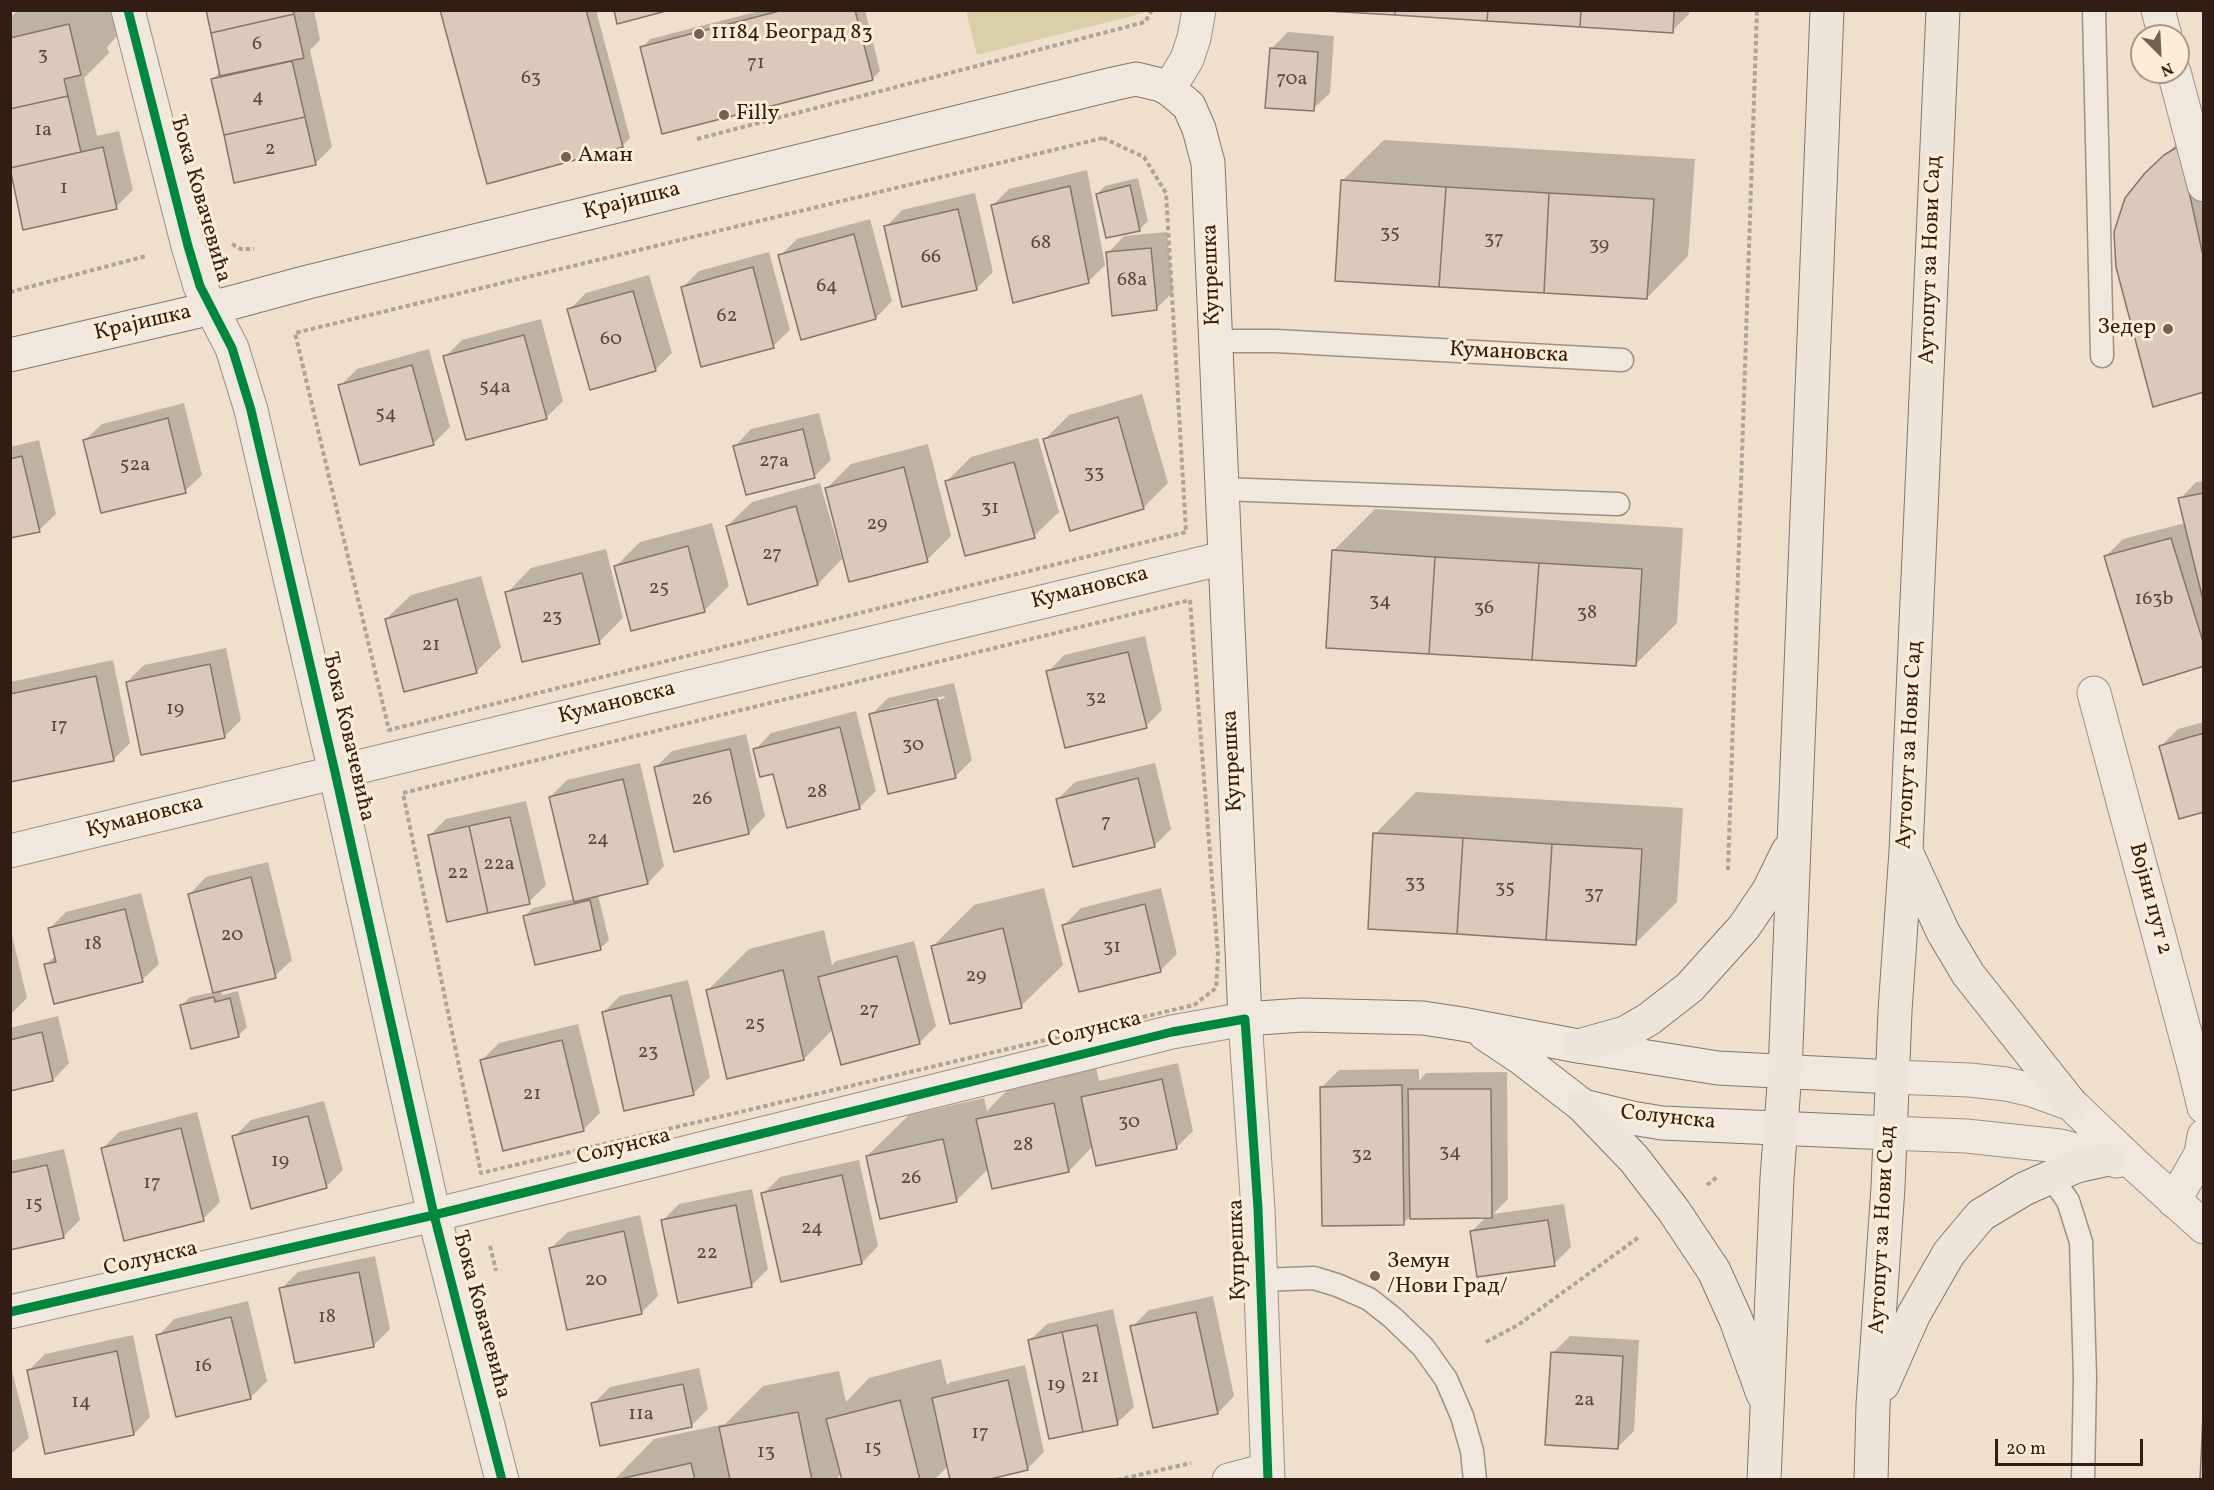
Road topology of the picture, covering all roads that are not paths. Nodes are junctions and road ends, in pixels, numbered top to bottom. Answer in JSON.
{"nodes":[{"id":1,"x":128,"y":10,"type":"edge"},
{"id":2,"x":1199,"y":10,"type":"edge"},
{"id":3,"x":1827,"y":10,"type":"edge"},
{"id":4,"x":1943,"y":10,"type":"edge"},
{"id":5,"x":2094,"y":10,"type":"edge"},
{"id":6,"x":2177,"y":84,"type":"edge"},
{"id":7,"x":1170,"y":89,"type":"junction"},
{"id":8,"x":2204,"y":185,"type":"edge"},
{"id":9,"x":212,"y":309,"type":"junction"},
{"id":10,"x":1215,"y":341,"type":"junction"},
{"id":11,"x":10,"y":354,"type":"edge"},
{"id":12,"x":2102,"y":356,"type":"dead end"},
{"id":13,"x":1622,"y":360,"type":"dead end"},
{"id":14,"x":1222,"y":489,"type":"junction"},
{"id":15,"x":1618,"y":504,"type":"dead end"},
{"id":16,"x":1224,"y":558,"type":"junction"},
{"id":17,"x":2094,"y":693,"type":"dead end"},
{"id":18,"x":336,"y":772,"type":"junction"},
{"id":19,"x":1793,"y":842,"type":"junction"},
{"id":20,"x":10,"y":851,"type":"edge"},
{"id":21,"x":1906,"y":851,"type":"junction"},
{"id":22,"x":1245,"y":1019,"type":"junction"},
{"id":23,"x":1473,"y":1027,"type":"junction"},
{"id":24,"x":1578,"y":1046,"type":"junction"},
{"id":25,"x":1785,"y":1072,"type":"junction"},
{"id":26,"x":1893,"y":1077,"type":"junction"},
{"id":27,"x":2071,"y":1104,"type":"junction"},
{"id":28,"x":1583,"y":1106,"type":"junction"},
{"id":29,"x":2204,"y":1107,"type":"edge"},
{"id":30,"x":1781,"y":1129,"type":"junction"},
{"id":31,"x":1889,"y":1133,"type":"junction"},
{"id":32,"x":2204,"y":1136,"type":"edge"},
{"id":33,"x":2121,"y":1162,"type":"junction"},
{"id":34,"x":2051,"y":1177,"type":"junction"},
{"id":35,"x":2174,"y":1201,"type":"junction"},
{"id":36,"x":434,"y":1215,"type":"junction"},
{"id":37,"x":2204,"y":1227,"type":"edge"},
{"id":38,"x":1260,"y":1280,"type":"junction"},
{"id":39,"x":10,"y":1312,"type":"edge"},
{"id":40,"x":1873,"y":1405,"type":"junction"},
{"id":41,"x":1768,"y":1410,"type":"junction"},
{"id":42,"x":1268,"y":1475,"type":"edge"},
{"id":43,"x":502,"y":1479,"type":"edge"},
{"id":44,"x":1229,"y":1479,"type":"edge"},
{"id":45,"x":1475,"y":1479,"type":"edge"},
{"id":46,"x":1764,"y":1479,"type":"edge"},
{"id":47,"x":1871,"y":1479,"type":"edge"},
{"id":48,"x":2083,"y":1479,"type":"edge"}],
"edges":[{"from":1,"to":9,"type":"street","name":"Ђока Ковачевића"},
{"from":2,"to":7,"type":"street"},
{"from":3,"to":19,"type":"main road"},
{"from":4,"to":21,"type":"main road","name":"Аутопут за Нови Сад"},
{"from":5,"to":12,"type":"lane"},
{"from":6,"to":8,"type":"street"},
{"from":7,"to":9,"type":"street","name":"Крајишка"},
{"from":7,"to":10,"type":"street","name":"Купрешка"},
{"from":9,"to":11,"type":"street","name":"Крајишка"},
{"from":9,"to":18,"type":"street","name":"Ђока Ковачевића"},
{"from":10,"to":13,"type":"lane","name":"Кумановска"},
{"from":10,"to":14,"type":"street","name":"Купрешка"},
{"from":14,"to":15,"type":"lane"},
{"from":14,"to":16,"type":"street","name":"Купрешка"},
{"from":16,"to":18,"type":"street","name":"Кумановска"},
{"from":16,"to":22,"type":"street","name":"Купрешка"},
{"from":17,"to":29,"type":"street","name":"Војни пут 2"},
{"from":18,"to":20,"type":"street","name":"Кумановска"},
{"from":18,"to":36,"type":"street","name":"Ђока Ковачевића"},
{"from":19,"to":24,"type":"main road"},
{"from":19,"to":25,"type":"main road"},
{"from":21,"to":26,"type":"main road","name":"Аутопут за Нови Сад"},
{"from":21,"to":27,"type":"main road"},
{"from":22,"to":23,"type":"street","name":"Солунска"},
{"from":22,"to":36,"type":"street","name":"Солунска"},
{"from":22,"to":38,"type":"street","name":"Купрешка"},
{"from":23,"to":24,"type":"street","name":"Солунска"},
{"from":23,"to":28,"type":"street","name":"Солунска"},
{"from":24,"to":25,"type":"street","name":"Солунска"},
{"from":25,"to":26,"type":"street","name":"Солунска"},
{"from":25,"to":30,"type":"main road"},
{"from":26,"to":27,"type":"street","name":"Солунска"},
{"from":26,"to":31,"type":"main road","name":"Аутопут за Нови Сад"},
{"from":27,"to":33,"type":"street"},
{"from":28,"to":30,"type":"street","name":"Солунска"},
{"from":28,"to":41,"type":"main road"},
{"from":30,"to":31,"type":"street","name":"Солунска"},
{"from":30,"to":41,"type":"main road"},
{"from":31,"to":33,"type":"street","name":"Солунска"},
{"from":31,"to":40,"type":"main road","name":"Аутопут за Нови Сад"},
{"from":32,"to":35,"type":"street"},
{"from":33,"to":34,"type":"main road"},
{"from":33,"to":35,"type":"street"},
{"from":34,"to":40,"type":"main road"},
{"from":34,"to":48,"type":"lane"},
{"from":35,"to":37,"type":"street"},
{"from":36,"to":39,"type":"street","name":"Солунска"},
{"from":36,"to":43,"type":"street","name":"Ђока Ковачевића"},
{"from":38,"to":42,"type":"street","name":"Купрешка"},
{"from":38,"to":45,"type":"lane"},
{"from":40,"to":47,"type":"main road","name":"Аутопут за Нови Сад"},
{"from":41,"to":46,"type":"main road"},
{"from":42,"to":44,"type":"street"}]}
